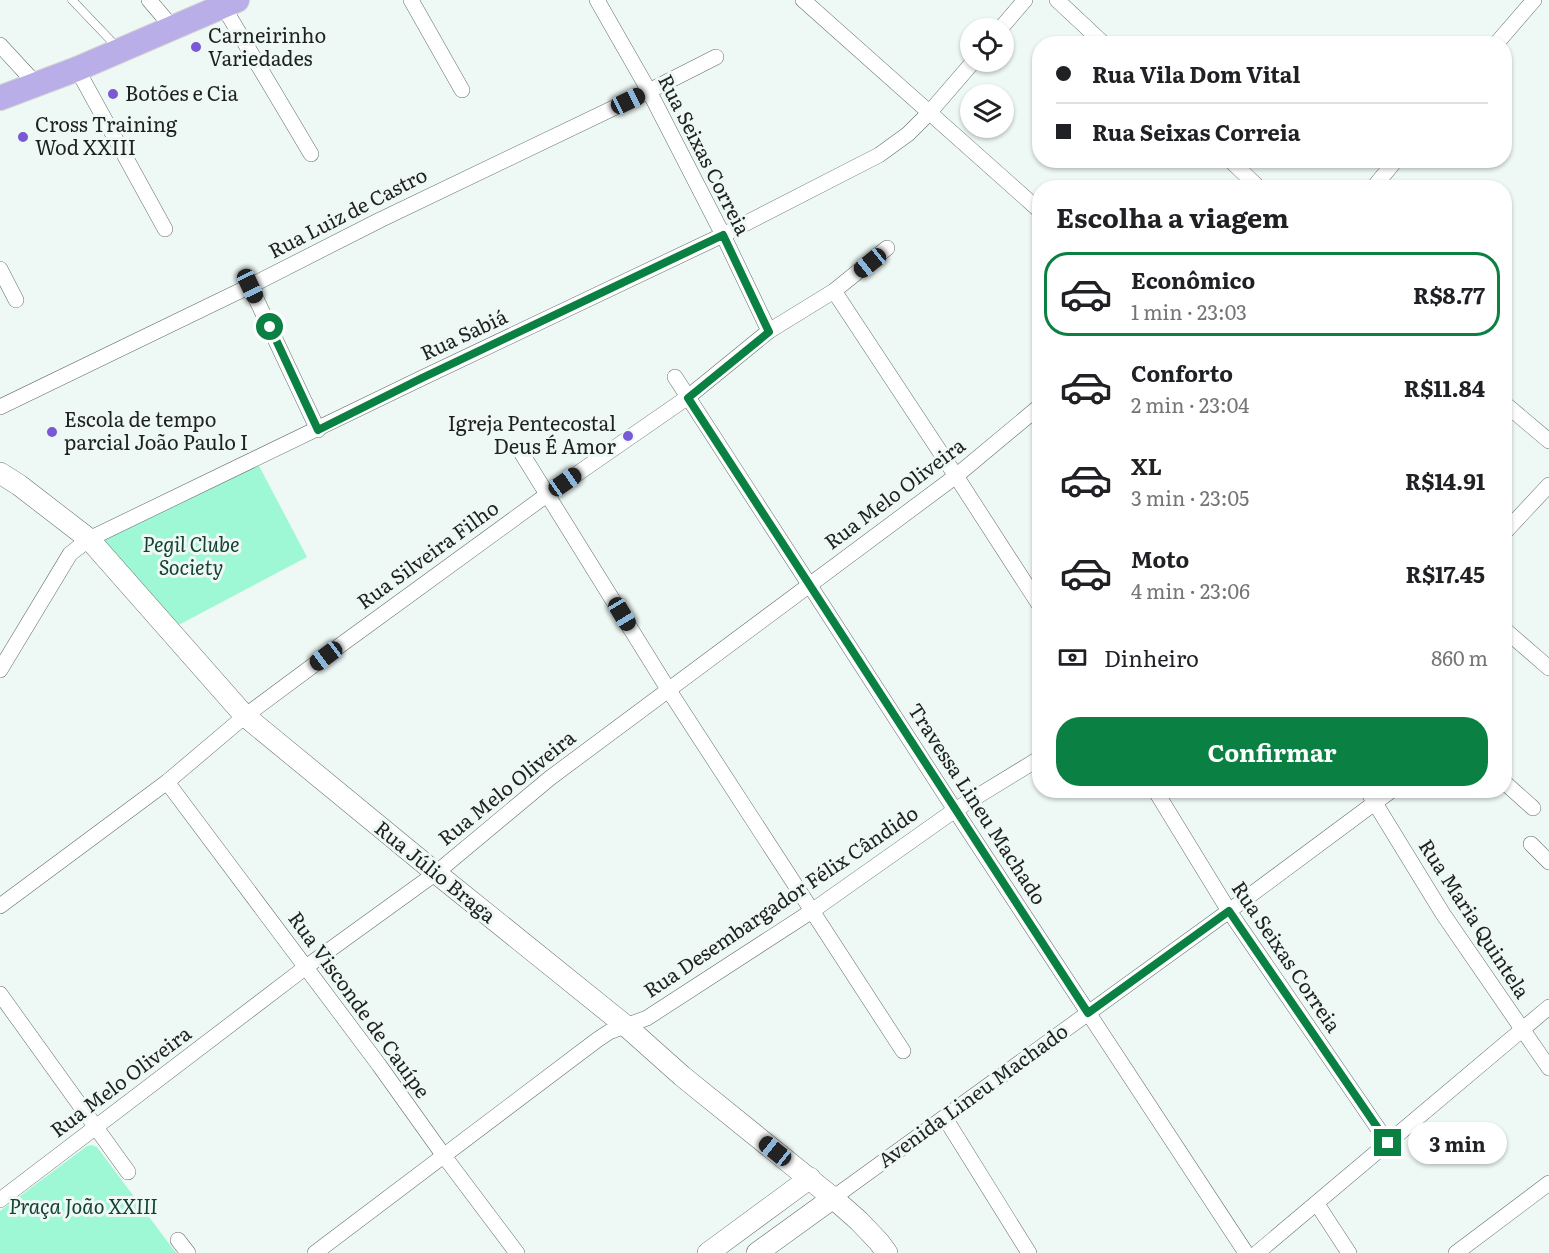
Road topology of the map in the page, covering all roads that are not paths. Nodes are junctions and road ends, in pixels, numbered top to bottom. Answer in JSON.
{"nodes":[{"id":1,"x":72,"y":0,"type":"edge"},
{"id":2,"x":149,"y":0,"type":"edge"},
{"id":3,"x":411,"y":0,"type":"edge"},
{"id":4,"x":597,"y":0,"type":"edge"},
{"id":5,"x":803,"y":0,"type":"edge"},
{"id":6,"x":1025,"y":0,"type":"edge"},
{"id":7,"x":1057,"y":0,"type":"edge"},
{"id":8,"x":1534,"y":0,"type":"edge"},
{"id":9,"x":230,"y":3,"type":"edge"},
{"id":10,"x":1010,"y":18,"type":"edge"},
{"id":11,"x":172,"y":27,"type":"junction"},
{"id":12,"x":1095,"y":36,"type":"edge"},
{"id":13,"x":1503,"y":36,"type":"edge"},
{"id":14,"x":0,"y":45,"type":"edge"},
{"id":15,"x":120,"y":50,"type":"junction"},
{"id":16,"x":716,"y":57,"type":"dead end"},
{"id":17,"x":77,"y":69,"type":"junction"},
{"id":18,"x":964,"y":72,"type":"edge"},
{"id":19,"x":36,"y":84,"type":"junction"},
{"id":20,"x":462,"y":90,"type":"dead end"},
{"id":21,"x":649,"y":91,"type":"junction"},
{"id":22,"x":0,"y":98,"type":"edge"},
{"id":23,"x":929,"y":113,"type":"junction"},
{"id":24,"x":311,"y":154,"type":"dead end"},
{"id":25,"x":1238,"y":168,"type":"edge"},
{"id":26,"x":1389,"y":168,"type":"edge"},
{"id":27,"x":1251,"y":180,"type":"edge"},
{"id":28,"x":1380,"y":180,"type":"edge"},
{"id":29,"x":1032,"y":205,"type":"edge"},
{"id":30,"x":165,"y":229,"type":"dead end"},
{"id":31,"x":723,"y":235,"type":"junction"},
{"id":32,"x":887,"y":248,"type":"dead end"},
{"id":33,"x":0,"y":269,"type":"edge"},
{"id":34,"x":250,"y":286,"type":"junction"},
{"id":35,"x":834,"y":291,"type":"junction"},
{"id":36,"x":16,"y":300,"type":"dead end"},
{"id":37,"x":769,"y":332,"type":"junction"},
{"id":38,"x":675,"y":377,"type":"dead end"},
{"id":39,"x":688,"y":398,"type":"junction"},
{"id":40,"x":0,"y":407,"type":"edge"},
{"id":41,"x":1512,"y":409,"type":"edge"},
{"id":42,"x":1032,"y":413,"type":"edge"},
{"id":43,"x":318,"y":430,"type":"junction"},
{"id":44,"x":1548,"y":438,"type":"edge"},
{"id":45,"x":519,"y":449,"type":"dead end"},
{"id":46,"x":0,"y":473,"type":"edge"},
{"id":47,"x":956,"y":476,"type":"junction"},
{"id":48,"x":1549,"y":485,"type":"edge"},
{"id":49,"x":548,"y":495,"type":"junction"},
{"id":50,"x":1512,"y":524,"type":"edge"},
{"id":51,"x":89,"y":539,"type":"junction"},
{"id":52,"x":810,"y":584,"type":"junction"},
{"id":53,"x":1032,"y":594,"type":"edge"},
{"id":54,"x":1512,"y":636,"type":"edge"},
{"id":55,"x":1549,"y":668,"type":"edge"},
{"id":56,"x":0,"y":670,"type":"edge"},
{"id":57,"x":668,"y":689,"type":"junction"},
{"id":58,"x":245,"y":716,"type":"junction"},
{"id":59,"x":1032,"y":763,"type":"edge"},
{"id":60,"x":167,"y":782,"type":"junction"},
{"id":61,"x":1512,"y":789,"type":"edge"},
{"id":62,"x":1160,"y":798,"type":"edge"},
{"id":63,"x":1370,"y":798,"type":"edge"},
{"id":64,"x":1372,"y":798,"type":"edge"},
{"id":65,"x":1533,"y":808,"type":"dead end"},
{"id":66,"x":955,"y":810,"type":"junction"},
{"id":67,"x":1531,"y":844,"type":"dead end"},
{"id":68,"x":1549,"y":862,"type":"edge"},
{"id":69,"x":436,"y":873,"type":"junction"},
{"id":70,"x":0,"y":906,"type":"edge"},
{"id":71,"x":812,"y":911,"type":"junction"},
{"id":72,"x":1229,"y":911,"type":"junction"},
{"id":73,"x":306,"y":967,"type":"junction"},
{"id":74,"x":0,"y":994,"type":"edge"},
{"id":75,"x":1549,"y":1007,"type":"edge"},
{"id":76,"x":1088,"y":1013,"type":"junction"},
{"id":77,"x":626,"y":1026,"type":"junction"},
{"id":78,"x":1522,"y":1029,"type":"junction"},
{"id":79,"x":903,"y":1051,"type":"dead end"},
{"id":80,"x":1549,"y":1068,"type":"edge"},
{"id":81,"x":945,"y":1118,"type":"junction"},
{"id":82,"x":96,"y":1128,"type":"junction"},
{"id":83,"x":1388,"y":1143,"type":"junction"},
{"id":84,"x":444,"y":1156,"type":"junction"},
{"id":85,"x":128,"y":1172,"type":"dead end"},
{"id":86,"x":810,"y":1178,"type":"junction"},
{"id":87,"x":1549,"y":1183,"type":"edge"},
{"id":88,"x":833,"y":1198,"type":"junction"},
{"id":89,"x":0,"y":1200,"type":"edge"},
{"id":90,"x":1317,"y":1204,"type":"junction"},
{"id":91,"x":178,"y":1240,"type":"dead end"},
{"id":92,"x":188,"y":1253,"type":"edge"},
{"id":93,"x":315,"y":1253,"type":"edge"},
{"id":94,"x":517,"y":1253,"type":"edge"},
{"id":95,"x":708,"y":1253,"type":"edge"},
{"id":96,"x":757,"y":1253,"type":"edge"},
{"id":97,"x":887,"y":1253,"type":"edge"},
{"id":98,"x":1029,"y":1253,"type":"edge"},
{"id":99,"x":1246,"y":1253,"type":"edge"},
{"id":100,"x":1257,"y":1253,"type":"edge"},
{"id":101,"x":1349,"y":1253,"type":"edge"},
{"id":102,"x":1456,"y":1253,"type":"edge"}],
"edges":[{"from":1,"to":15,"type":"lane"},
{"from":2,"to":11,"type":"street"},
{"from":3,"to":20,"type":"street"},
{"from":4,"to":21,"type":"street","name":"Rua Seixas Correia"},
{"from":5,"to":23,"type":"street"},
{"from":6,"to":10,"type":"street"},
{"from":7,"to":12,"type":"street"},
{"from":8,"to":13,"type":"street"},
{"from":9,"to":11,"type":"main road"},
{"from":9,"to":24,"type":"street"},
{"from":11,"to":15,"type":"main road"},
{"from":14,"to":19,"type":"street"},
{"from":15,"to":17,"type":"main road"},
{"from":16,"to":21,"type":"street","name":"Rua Luiz de Castro"},
{"from":17,"to":19,"type":"main road"},
{"from":17,"to":30,"type":"street"},
{"from":18,"to":23,"type":"street","name":"Rua Sabiá"},
{"from":19,"to":22,"type":"main road"},
{"from":21,"to":31,"type":"street","name":"Rua Seixas Correia"},
{"from":21,"to":34,"type":"street","name":"Rua Luiz de Castro"},
{"from":23,"to":29,"type":"street"},
{"from":23,"to":31,"type":"street","name":"Rua Sabiá"},
{"from":25,"to":27,"type":"street"},
{"from":26,"to":28,"type":"street"},
{"from":31,"to":37,"type":"street","name":"Rua Seixas Correia"},
{"from":31,"to":43,"type":"street","name":"Rua Sabiá"},
{"from":32,"to":35,"type":"street","name":"Rua Silveira Filho"},
{"from":33,"to":36,"type":"street"},
{"from":34,"to":40,"type":"street","name":"Rua Luiz de Castro"},
{"from":34,"to":43,"type":"street"},
{"from":35,"to":37,"type":"street","name":"Rua Silveira Filho"},
{"from":35,"to":47,"type":"street"},
{"from":37,"to":39,"type":"street","name":"Rua Silveira Filho"},
{"from":38,"to":39,"type":"street","name":"Travessa Lineu Machado"},
{"from":39,"to":49,"type":"street","name":"Rua Silveira Filho"},
{"from":39,"to":52,"type":"street","name":"Travessa Lineu Machado"},
{"from":41,"to":44,"type":"street"},
{"from":42,"to":47,"type":"street","name":"Rua Melo Oliveira"},
{"from":43,"to":51,"type":"street","name":"Rua Sabiá"},
{"from":45,"to":49,"type":"street"},
{"from":46,"to":51,"type":"street","name":"Rua Júlio Braga"},
{"from":47,"to":52,"type":"street","name":"Rua Melo Oliveira"},
{"from":47,"to":53,"type":"street"},
{"from":48,"to":50,"type":"street"},
{"from":49,"to":57,"type":"street"},
{"from":49,"to":58,"type":"street","name":"Rua Silveira Filho"},
{"from":51,"to":56,"type":"street","name":"Rua Sabiá"},
{"from":51,"to":58,"type":"street","name":"Rua Júlio Braga"},
{"from":52,"to":57,"type":"street","name":"Rua Melo Oliveira"},
{"from":52,"to":66,"type":"street","name":"Travessa Lineu Machado"},
{"from":54,"to":55,"type":"street"},
{"from":57,"to":69,"type":"street","name":"Rua Melo Oliveira"},
{"from":57,"to":71,"type":"street"},
{"from":58,"to":60,"type":"street","name":"Rua Silveira Filho"},
{"from":58,"to":69,"type":"street","name":"Rua Júlio Braga"},
{"from":59,"to":66,"type":"street","name":"Rua Desembargador Félix Cândido"},
{"from":60,"to":70,"type":"street","name":"Rua Silveira Filho"},
{"from":60,"to":73,"type":"street","name":"Rua Visconde de Cauípe"},
{"from":61,"to":65,"type":"street"},
{"from":62,"to":72,"type":"street","name":"Rua Seixas Correia"},
{"from":63,"to":72,"type":"street","name":"Avenida Lineu Machado"},
{"from":64,"to":78,"type":"street","name":"Rua Maria Quintela"},
{"from":66,"to":71,"type":"street","name":"Rua Desembargador Félix Cândido"},
{"from":66,"to":76,"type":"street","name":"Travessa Lineu Machado"},
{"from":67,"to":68,"type":"street"},
{"from":69,"to":73,"type":"street","name":"Rua Melo Oliveira"},
{"from":69,"to":77,"type":"street","name":"Rua Júlio Braga"},
{"from":71,"to":77,"type":"street","name":"Rua Desembargador Félix Cândido"},
{"from":71,"to":79,"type":"street"},
{"from":72,"to":76,"type":"street","name":"Avenida Lineu Machado"},
{"from":72,"to":83,"type":"street","name":"Rua Seixas Correia"},
{"from":73,"to":82,"type":"street","name":"Rua Melo Oliveira"},
{"from":73,"to":84,"type":"street","name":"Rua Visconde de Cauípe"},
{"from":74,"to":82,"type":"street"},
{"from":75,"to":78,"type":"street"},
{"from":76,"to":81,"type":"street","name":"Avenida Lineu Machado"},
{"from":76,"to":99,"type":"street","name":"Travessa Lineu Machado"},
{"from":77,"to":84,"type":"street","name":"Rua Desembargador Félix Cândido"},
{"from":77,"to":86,"type":"street","name":"Rua Júlio Braga"},
{"from":78,"to":80,"type":"street","name":"Rua Maria Quintela"},
{"from":78,"to":83,"type":"street"},
{"from":81,"to":88,"type":"street","name":"Avenida Lineu Machado"},
{"from":81,"to":98,"type":"street"},
{"from":82,"to":85,"type":"street"},
{"from":82,"to":89,"type":"street","name":"Rua Melo Oliveira"},
{"from":83,"to":90,"type":"street"},
{"from":84,"to":93,"type":"street","name":"Rua Desembargador Félix Cândido"},
{"from":84,"to":94,"type":"street","name":"Rua Visconde de Cauípe"},
{"from":86,"to":88,"type":"street","name":"Rua Júlio Braga"},
{"from":86,"to":95,"type":"street"},
{"from":87,"to":102,"type":"street"},
{"from":88,"to":96,"type":"street","name":"Avenida Lineu Machado"},
{"from":88,"to":97,"type":"street","name":"Rua Júlio Braga"},
{"from":90,"to":100,"type":"street"},
{"from":90,"to":101,"type":"street"},
{"from":91,"to":92,"type":"street"}]}
